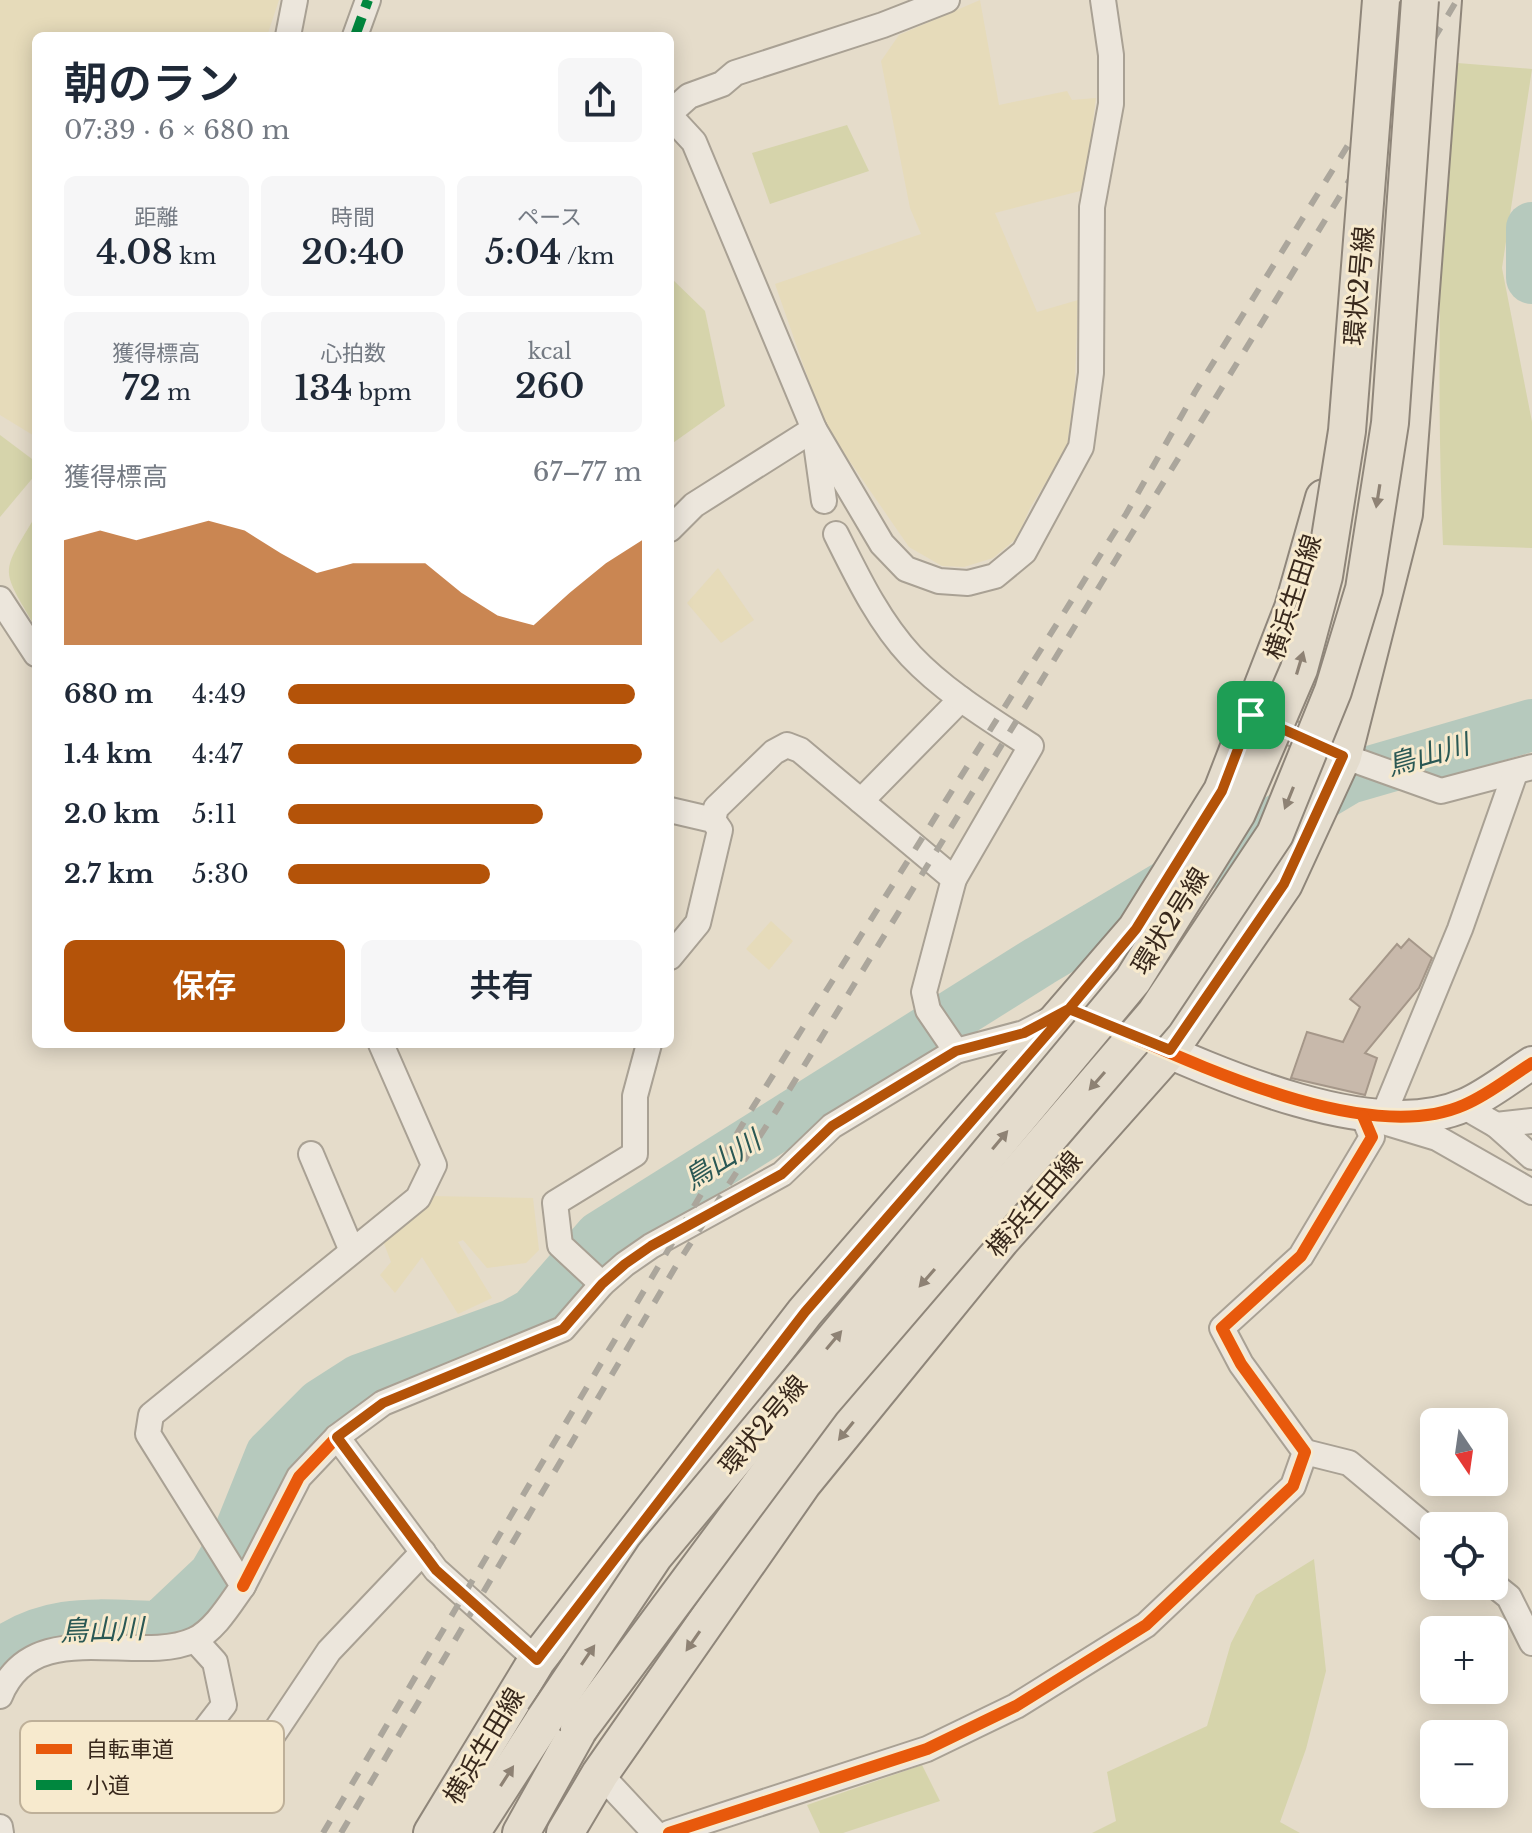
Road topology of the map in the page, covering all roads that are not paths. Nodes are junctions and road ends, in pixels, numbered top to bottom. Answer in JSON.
{"nodes":[{"id":1,"x":295,"y":0,"type":"edge"},
{"id":2,"x":368,"y":0,"type":"edge"},
{"id":3,"x":947,"y":0,"type":"edge"},
{"id":4,"x":1103,"y":0,"type":"edge"},
{"id":5,"x":1366,"y":0,"type":"edge"},
{"id":6,"x":1381,"y":0,"type":"edge"},
{"id":7,"x":1420,"y":0,"type":"edge"},
{"id":8,"x":1443,"y":0,"type":"edge"},
{"id":9,"x":289,"y":32,"type":"edge"},
{"id":10,"x":356,"y":32,"type":"edge"},
{"id":11,"x":674,"y":110,"type":"edge"},
{"id":12,"x":674,"y":119,"type":"edge"},
{"id":13,"x":814,"y":429,"type":"junction"},
{"id":14,"x":824,"y":501,"type":"dead end"},
{"id":15,"x":674,"y":525,"type":"edge"},
{"id":16,"x":836,"y":534,"type":"dead end"},
{"id":17,"x":0,"y":599,"type":"edge"},
{"id":18,"x":32,"y":648,"type":"edge"},
{"id":19,"x":961,"y":699,"type":"junction"},
{"id":20,"x":1251,"y":715,"type":"junction"},
{"id":21,"x":1343,"y":756,"type":"junction"},
{"id":22,"x":1524,"y":770,"type":"edge"},
{"id":23,"x":861,"y":801,"type":"junction"},
{"id":24,"x":674,"y":811,"type":"edge"},
{"id":25,"x":713,"y":820,"type":"junction"},
{"id":26,"x":954,"y":879,"type":"junction"},
{"id":27,"x":674,"y":952,"type":"edge"},
{"id":28,"x":1069,"y":1009,"type":"junction"},
{"id":29,"x":383,"y":1048,"type":"edge"},
{"id":30,"x":648,"y":1048,"type":"edge"},
{"id":31,"x":1170,"y":1050,"type":"junction"},
{"id":32,"x":956,"y":1051,"type":"junction"},
{"id":33,"x":1532,"y":1063,"type":"edge"},
{"id":34,"x":1463,"y":1106,"type":"junction"},
{"id":35,"x":1373,"y":1116,"type":"junction"},
{"id":36,"x":1532,"y":1121,"type":"edge"},
{"id":37,"x":1496,"y":1125,"type":"junction"},
{"id":38,"x":311,"y":1154,"type":"dead end"},
{"id":39,"x":1532,"y":1157,"type":"edge"},
{"id":40,"x":1532,"y":1192,"type":"edge"},
{"id":41,"x":352,"y":1251,"type":"junction"},
{"id":42,"x":602,"y":1284,"type":"junction"},
{"id":43,"x":337,"y":1437,"type":"junction"},
{"id":44,"x":1305,"y":1452,"type":"junction"},
{"id":45,"x":1420,"y":1522,"type":"edge"},
{"id":46,"x":423,"y":1552,"type":"junction"},
{"id":47,"x":237,"y":1575,"type":"junction"},
{"id":48,"x":1508,"y":1596,"type":"edge"},
{"id":49,"x":195,"y":1640,"type":"junction"},
{"id":50,"x":1532,"y":1643,"type":"edge"},
{"id":51,"x":537,"y":1660,"type":"junction"},
{"id":52,"x":0,"y":1696,"type":"edge"},
{"id":53,"x":212,"y":1721,"type":"edge"},
{"id":54,"x":282,"y":1721,"type":"edge"},
{"id":55,"x":600,"y":1774,"type":"junction"},
{"id":56,"x":0,"y":1827,"type":"edge"},
{"id":57,"x":1,"y":1833,"type":"edge"},
{"id":58,"x":432,"y":1833,"type":"edge"},
{"id":59,"x":471,"y":1833,"type":"edge"},
{"id":60,"x":521,"y":1833,"type":"edge"},
{"id":61,"x":565,"y":1833,"type":"edge"},
{"id":62,"x":655,"y":1833,"type":"edge"},
{"id":63,"x":669,"y":1833,"type":"edge"}],
"edges":[{"from":1,"to":9,"type":"street"},
{"from":2,"to":10,"type":"street"},
{"from":3,"to":11,"type":"street"},
{"from":4,"to":13,"type":"street"},
{"from":5,"to":20,"type":"main road","name":"横浜生田線"},
{"from":59,"to":6,"type":"main road","name":"環状2号線","one_way":true,"bridge":true},
{"from":7,"to":60,"type":"main road","name":"環状2号線","one_way":true,"bridge":true},
{"from":8,"to":21,"type":"main road","name":"横浜生田線"},
{"from":12,"to":13,"type":"street"},
{"from":13,"to":14,"type":"street"},
{"from":13,"to":15,"type":"street"},
{"from":16,"to":19,"type":"street"},
{"from":17,"to":18,"type":"street"},
{"from":19,"to":23,"type":"street"},
{"from":19,"to":26,"type":"street"},
{"from":20,"to":21,"type":"street"},
{"from":20,"to":28,"type":"main road","name":"横浜生田線"},
{"from":21,"to":22,"type":"street"},
{"from":21,"to":31,"type":"main road","name":"横浜生田線"},
{"from":22,"to":35,"type":"street"},
{"from":23,"to":25,"type":"street"},
{"from":23,"to":26,"type":"street"},
{"from":24,"to":25,"type":"street"},
{"from":25,"to":27,"type":"street"},
{"from":26,"to":32,"type":"street"},
{"from":28,"to":31,"type":"street"},
{"from":28,"to":32,"type":"street"},
{"from":28,"to":51,"type":"main road","name":"横浜生田線"},
{"from":29,"to":41,"type":"street"},
{"from":30,"to":42,"type":"street"},
{"from":31,"to":35,"type":"street"},
{"from":31,"to":55,"type":"main road","name":"横浜生田線","one_way":true},
{"from":32,"to":42,"type":"street"},
{"from":33,"to":34,"type":"street"},
{"from":34,"to":35,"type":"street"},
{"from":34,"to":37,"type":"street"},
{"from":35,"to":40,"type":"street"},
{"from":35,"to":44,"type":"street"},
{"from":36,"to":37,"type":"street"},
{"from":37,"to":39,"type":"street"},
{"from":38,"to":41,"type":"street"},
{"from":41,"to":47,"type":"street"},
{"from":42,"to":43,"type":"street"},
{"from":43,"to":46,"type":"street"},
{"from":43,"to":47,"type":"street"},
{"from":44,"to":45,"type":"street"},
{"from":44,"to":63,"type":"street"},
{"from":46,"to":51,"type":"street"},
{"from":46,"to":54,"type":"street"},
{"from":47,"to":49,"type":"street"},
{"from":48,"to":50,"type":"street"},
{"from":49,"to":52,"type":"street"},
{"from":49,"to":53,"type":"street"},
{"from":51,"to":58,"type":"main road","name":"横浜生田線"},
{"from":55,"to":61,"type":"main road","name":"横浜生田線"},
{"from":55,"to":62,"type":"street"},
{"from":56,"to":57,"type":"street"}]}
